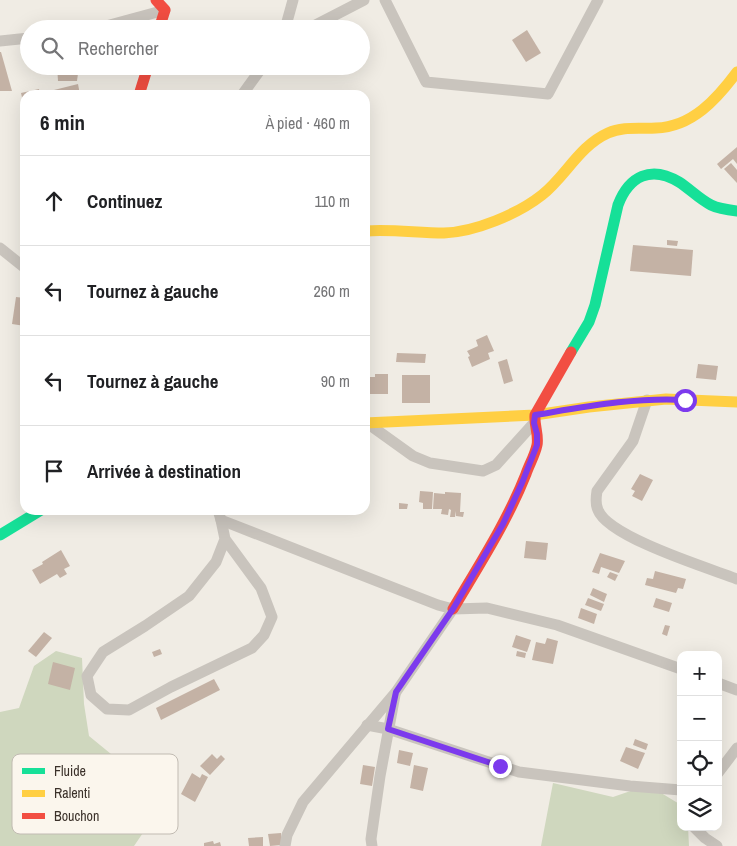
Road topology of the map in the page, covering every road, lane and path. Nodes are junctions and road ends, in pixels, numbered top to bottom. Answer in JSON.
{"nodes":[{"id":1,"x":156,"y":0,"type":"edge"},
{"id":2,"x":293,"y":0,"type":"edge"},
{"id":3,"x":364,"y":0,"type":"edge"},
{"id":4,"x":385,"y":0,"type":"edge"},
{"id":5,"x":598,"y":0,"type":"edge"},
{"id":6,"x":165,"y":10,"type":"junction"},
{"id":7,"x":128,"y":20,"type":"edge"},
{"id":8,"x":162,"y":20,"type":"edge"},
{"id":9,"x":287,"y":20,"type":"edge"},
{"id":10,"x":325,"y":20,"type":"edge"},
{"id":11,"x":20,"y":39,"type":"edge"},
{"id":12,"x":0,"y":40,"type":"edge"},
{"id":13,"x":737,"y":72,"type":"edge"},
{"id":14,"x":145,"y":75,"type":"edge"},
{"id":15,"x":256,"y":75,"type":"edge"},
{"id":16,"x":141,"y":90,"type":"edge"},
{"id":17,"x":246,"y":90,"type":"edge"},
{"id":18,"x":737,"y":211,"type":"edge"},
{"id":19,"x":370,"y":231,"type":"edge"},
{"id":20,"x":0,"y":248,"type":"edge"},
{"id":21,"x":20,"y":264,"type":"edge"},
{"id":22,"x":647,"y":400,"type":"junction"},
{"id":23,"x":737,"y":402,"type":"edge"},
{"id":24,"x":534,"y":419,"type":"junction"},
{"id":25,"x":370,"y":423,"type":"edge"},
{"id":26,"x":370,"y":426,"type":"edge"},
{"id":27,"x":32,"y":515,"type":"edge"},
{"id":28,"x":219,"y":515,"type":"edge"},
{"id":29,"x":0,"y":535,"type":"edge"},
{"id":30,"x":225,"y":539,"type":"junction"},
{"id":31,"x":737,"y":579,"type":"edge"},
{"id":32,"x":453,"y":609,"type":"junction"},
{"id":33,"x":677,"y":668,"type":"edge"},
{"id":34,"x":722,"y":684,"type":"edge"},
{"id":35,"x":737,"y":690,"type":"edge"},
{"id":36,"x":396,"y":692,"type":"junction"},
{"id":37,"x":367,"y":725,"type":"junction"},
{"id":38,"x":388,"y":729,"type":"junction"},
{"id":39,"x":737,"y":748,"type":"edge"},
{"id":40,"x":722,"y":768,"type":"edge"},
{"id":41,"x":677,"y":790,"type":"edge"},
{"id":42,"x":698,"y":831,"type":"edge"},
{"id":43,"x":285,"y":846,"type":"edge"},
{"id":44,"x":372,"y":846,"type":"edge"},
{"id":45,"x":717,"y":846,"type":"edge"}],
"edges":[{"from":1,"to":6,"type":"main road"},
{"from":2,"to":9,"type":"street"},
{"from":3,"to":10,"type":"street"},
{"from":4,"to":5,"type":"street"},
{"from":6,"to":7,"type":"street"},
{"from":6,"to":8,"type":"main road"},
{"from":11,"to":12,"type":"street"},
{"from":13,"to":19,"type":"main road"},
{"from":14,"to":16,"type":"main road"},
{"from":15,"to":17,"type":"street"},
{"from":18,"to":24,"type":"main road"},
{"from":20,"to":21,"type":"street"},
{"from":22,"to":23,"type":"main road"},
{"from":22,"to":24,"type":"main road"},
{"from":22,"to":31,"type":"street"},
{"from":24,"to":25,"type":"main road"},
{"from":24,"to":26,"type":"street"},
{"from":24,"to":32,"type":"main road"},
{"from":27,"to":29,"type":"main road"},
{"from":28,"to":30,"type":"street"},
{"from":28,"to":32,"type":"street"},
{"from":30,"to":30,"type":"street"},
{"from":32,"to":33,"type":"street"},
{"from":32,"to":36,"type":"street"},
{"from":34,"to":35,"type":"street"},
{"from":36,"to":37,"type":"street"},
{"from":36,"to":38,"type":"street"},
{"from":37,"to":38,"type":"street"},
{"from":37,"to":43,"type":"street"},
{"from":38,"to":41,"type":"street"},
{"from":38,"to":44,"type":"street"},
{"from":39,"to":40,"type":"street"},
{"from":42,"to":45,"type":"street"}]}
